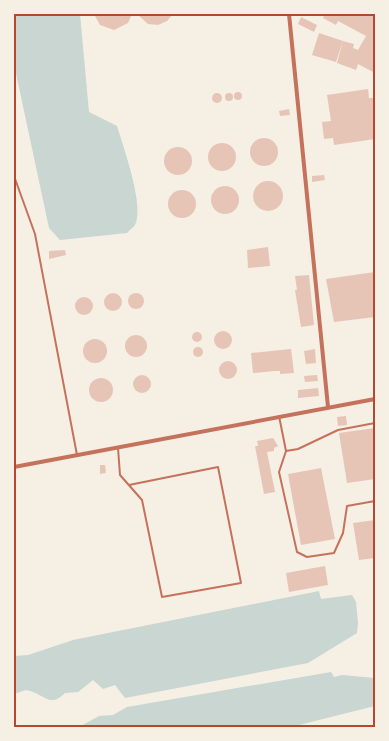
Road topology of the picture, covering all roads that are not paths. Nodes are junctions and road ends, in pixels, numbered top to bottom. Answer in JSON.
{"nodes":[{"id":1,"x":289,"y":14,"type":"edge"},
{"id":2,"x":14,"y":176,"type":"edge"},
{"id":3,"x":375,"y":399,"type":"edge"},
{"id":4,"x":328,"y":407,"type":"junction"},
{"id":5,"x":279,"y":416,"type":"junction"},
{"id":6,"x":375,"y":424,"type":"edge"},
{"id":7,"x":118,"y":448,"type":"junction"},
{"id":8,"x":286,"y":451,"type":"junction"},
{"id":9,"x":77,"y":455,"type":"junction"},
{"id":10,"x":14,"y":467,"type":"edge"},
{"id":11,"x":129,"y":484,"type":"junction"},
{"id":12,"x":375,"y":501,"type":"edge"}],
"edges":[{"from":1,"to":4,"type":"street"},
{"from":2,"to":9,"type":"lane"},
{"from":3,"to":4,"type":"street"},
{"from":4,"to":5,"type":"street"},
{"from":5,"to":7,"type":"street"},
{"from":5,"to":8,"type":"lane"},
{"from":6,"to":8,"type":"lane"},
{"from":7,"to":9,"type":"street"},
{"from":7,"to":11,"type":"lane"},
{"from":8,"to":12,"type":"lane"},
{"from":9,"to":10,"type":"street"},
{"from":11,"to":11,"type":"lane"}]}
